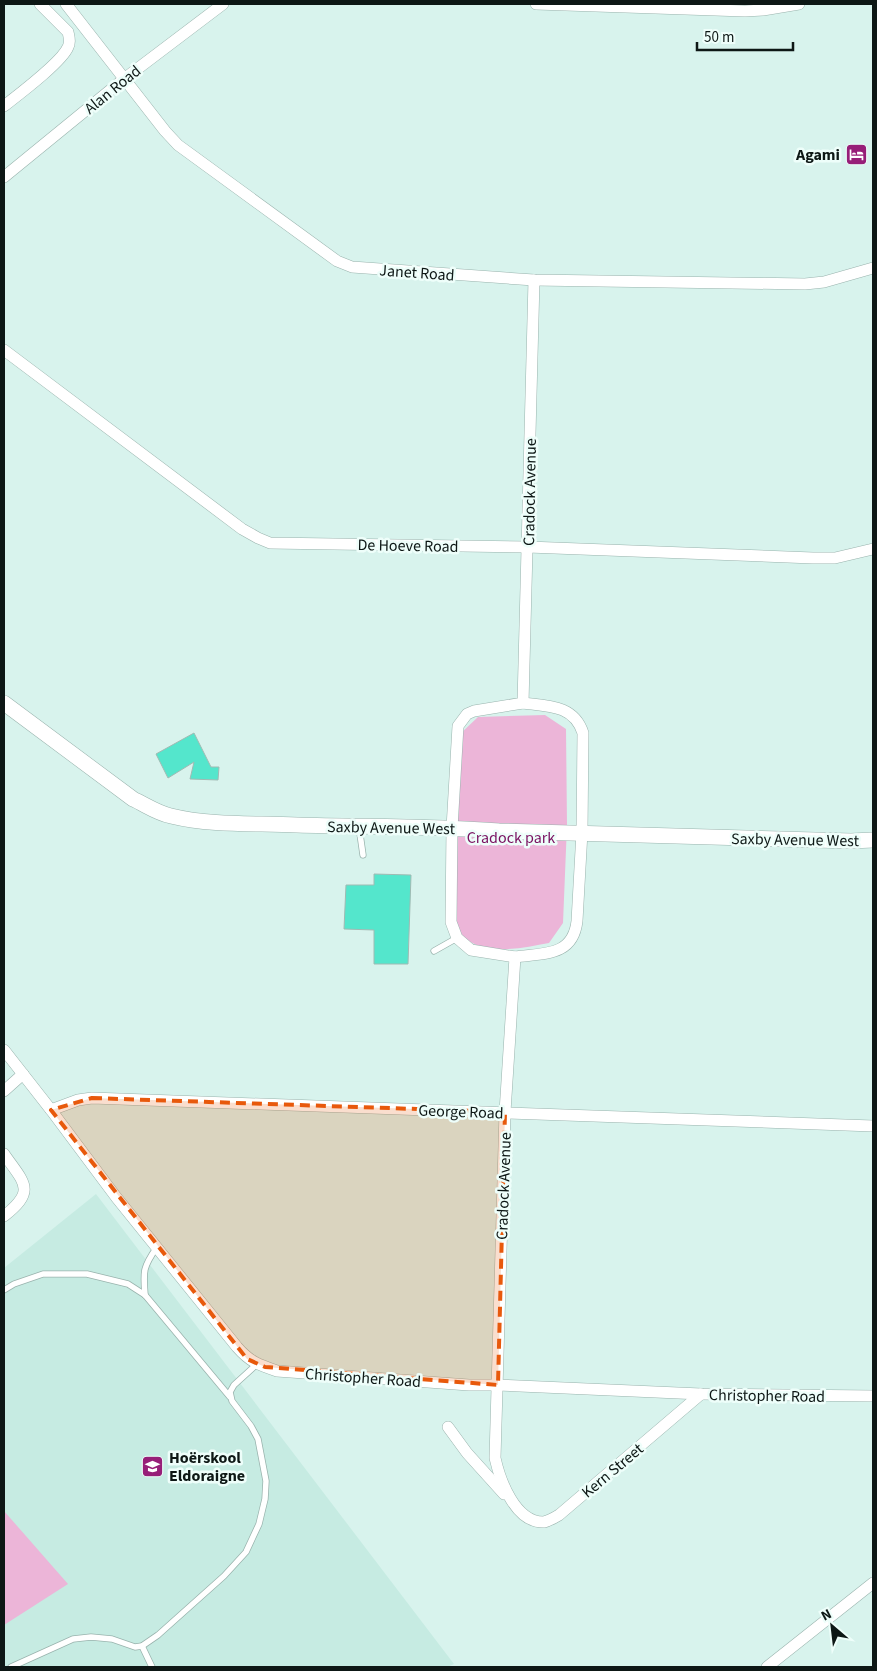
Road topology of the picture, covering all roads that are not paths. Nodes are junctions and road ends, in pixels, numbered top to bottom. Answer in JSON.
{"nodes":[{"id":1,"x":40,"y":4,"type":"edge"},
{"id":2,"x":66,"y":4,"type":"edge"},
{"id":3,"x":223,"y":4,"type":"edge"},
{"id":4,"x":536,"y":4,"type":"edge"},
{"id":5,"x":799,"y":4,"type":"edge"},
{"id":6,"x":124,"y":79,"type":"junction"},
{"id":7,"x":4,"y":106,"type":"edge"},
{"id":8,"x":4,"y":177,"type":"edge"},
{"id":9,"x":873,"y":268,"type":"edge"},
{"id":10,"x":534,"y":280,"type":"junction"},
{"id":11,"x":4,"y":350,"type":"edge"},
{"id":12,"x":528,"y":547,"type":"junction"},
{"id":13,"x":873,"y":549,"type":"edge"},
{"id":14,"x":4,"y":703,"type":"edge"},
{"id":15,"x":523,"y":703,"type":"junction"},
{"id":16,"x":358,"y":827,"type":"junction"},
{"id":17,"x":452,"y":828,"type":"junction"},
{"id":18,"x":582,"y":832,"type":"junction"},
{"id":19,"x":873,"y":840,"type":"edge"},
{"id":20,"x":363,"y":855,"type":"dead end"},
{"id":21,"x":457,"y":938,"type":"junction"},
{"id":22,"x":434,"y":951,"type":"dead end"},
{"id":23,"x":514,"y":957,"type":"junction"},
{"id":24,"x":4,"y":1050,"type":"edge"},
{"id":25,"x":23,"y":1074,"type":"junction"},
{"id":26,"x":4,"y":1091,"type":"edge"},
{"id":27,"x":51,"y":1110,"type":"junction"},
{"id":28,"x":505,"y":1112,"type":"junction"},
{"id":29,"x":873,"y":1126,"type":"edge"},
{"id":30,"x":4,"y":1154,"type":"edge"},
{"id":31,"x":4,"y":1216,"type":"edge"},
{"id":32,"x":157,"y":1247,"type":"junction"},
{"id":33,"x":4,"y":1290,"type":"edge"},
{"id":34,"x":145,"y":1295,"type":"junction"},
{"id":35,"x":257,"y":1364,"type":"junction"},
{"id":36,"x":498,"y":1385,"type":"junction"},
{"id":37,"x":701,"y":1394,"type":"junction"},
{"id":38,"x":873,"y":1396,"type":"edge"},
{"id":39,"x":230,"y":1397,"type":"junction"},
{"id":40,"x":448,"y":1427,"type":"dead end"},
{"id":41,"x":517,"y":1508,"type":"junction"},
{"id":42,"x":873,"y":1583,"type":"edge"},
{"id":43,"x":142,"y":1646,"type":"junction"},
{"id":44,"x":11,"y":1667,"type":"edge"},
{"id":45,"x":152,"y":1667,"type":"edge"},
{"id":46,"x":767,"y":1667,"type":"edge"}],
"edges":[{"from":1,"to":7,"type":"street"},
{"from":2,"to":6,"type":"street","name":"Janet Road"},
{"from":3,"to":6,"type":"street","name":"Alan Road"},
{"from":4,"to":5,"type":"street"},
{"from":6,"to":8,"type":"street","name":"Alan Road"},
{"from":6,"to":10,"type":"street","name":"Janet Road"},
{"from":9,"to":10,"type":"street","name":"Janet Road"},
{"from":10,"to":12,"type":"street","name":"Cradock Avenue"},
{"from":11,"to":12,"type":"street","name":"De Hoeve Road"},
{"from":12,"to":13,"type":"street","name":"De Hoeve Road"},
{"from":12,"to":15,"type":"street","name":"Cradock Avenue"},
{"from":14,"to":16,"type":"street","name":"Saxby Avenue West"},
{"from":15,"to":17,"type":"street"},
{"from":15,"to":18,"type":"street"},
{"from":16,"to":17,"type":"street","name":"Saxby Avenue West"},
{"from":16,"to":20,"type":"lane"},
{"from":17,"to":18,"type":"street","name":"Saxby Avenue West"},
{"from":17,"to":21,"type":"street"},
{"from":18,"to":19,"type":"street","name":"Saxby Avenue West"},
{"from":18,"to":23,"type":"street"},
{"from":21,"to":22,"type":"lane"},
{"from":21,"to":23,"type":"street"},
{"from":23,"to":28,"type":"street","name":"Cradock Avenue"},
{"from":24,"to":25,"type":"street","name":"Christopher Road"},
{"from":25,"to":26,"type":"street"},
{"from":25,"to":27,"type":"street","name":"Christopher Road"},
{"from":27,"to":28,"type":"street","name":"George Road"},
{"from":27,"to":32,"type":"street","name":"Christopher Road"},
{"from":28,"to":29,"type":"street","name":"George Road"},
{"from":28,"to":36,"type":"street","name":"Cradock Avenue"},
{"from":30,"to":31,"type":"street"},
{"from":32,"to":34,"type":"lane"},
{"from":32,"to":35,"type":"street","name":"Christopher Road"},
{"from":33,"to":34,"type":"lane"},
{"from":34,"to":39,"type":"lane"},
{"from":35,"to":36,"type":"street","name":"Christopher Road"},
{"from":35,"to":39,"type":"lane"},
{"from":36,"to":37,"type":"street","name":"Christopher Road"},
{"from":36,"to":41,"type":"street","name":"Kern Street"},
{"from":37,"to":38,"type":"street","name":"Christopher Road"},
{"from":37,"to":41,"type":"street","name":"Kern Street"},
{"from":39,"to":43,"type":"lane"},
{"from":40,"to":41,"type":"street","name":"Kern Street"},
{"from":42,"to":46,"type":"street"},
{"from":43,"to":44,"type":"lane"},
{"from":43,"to":45,"type":"lane"}]}
